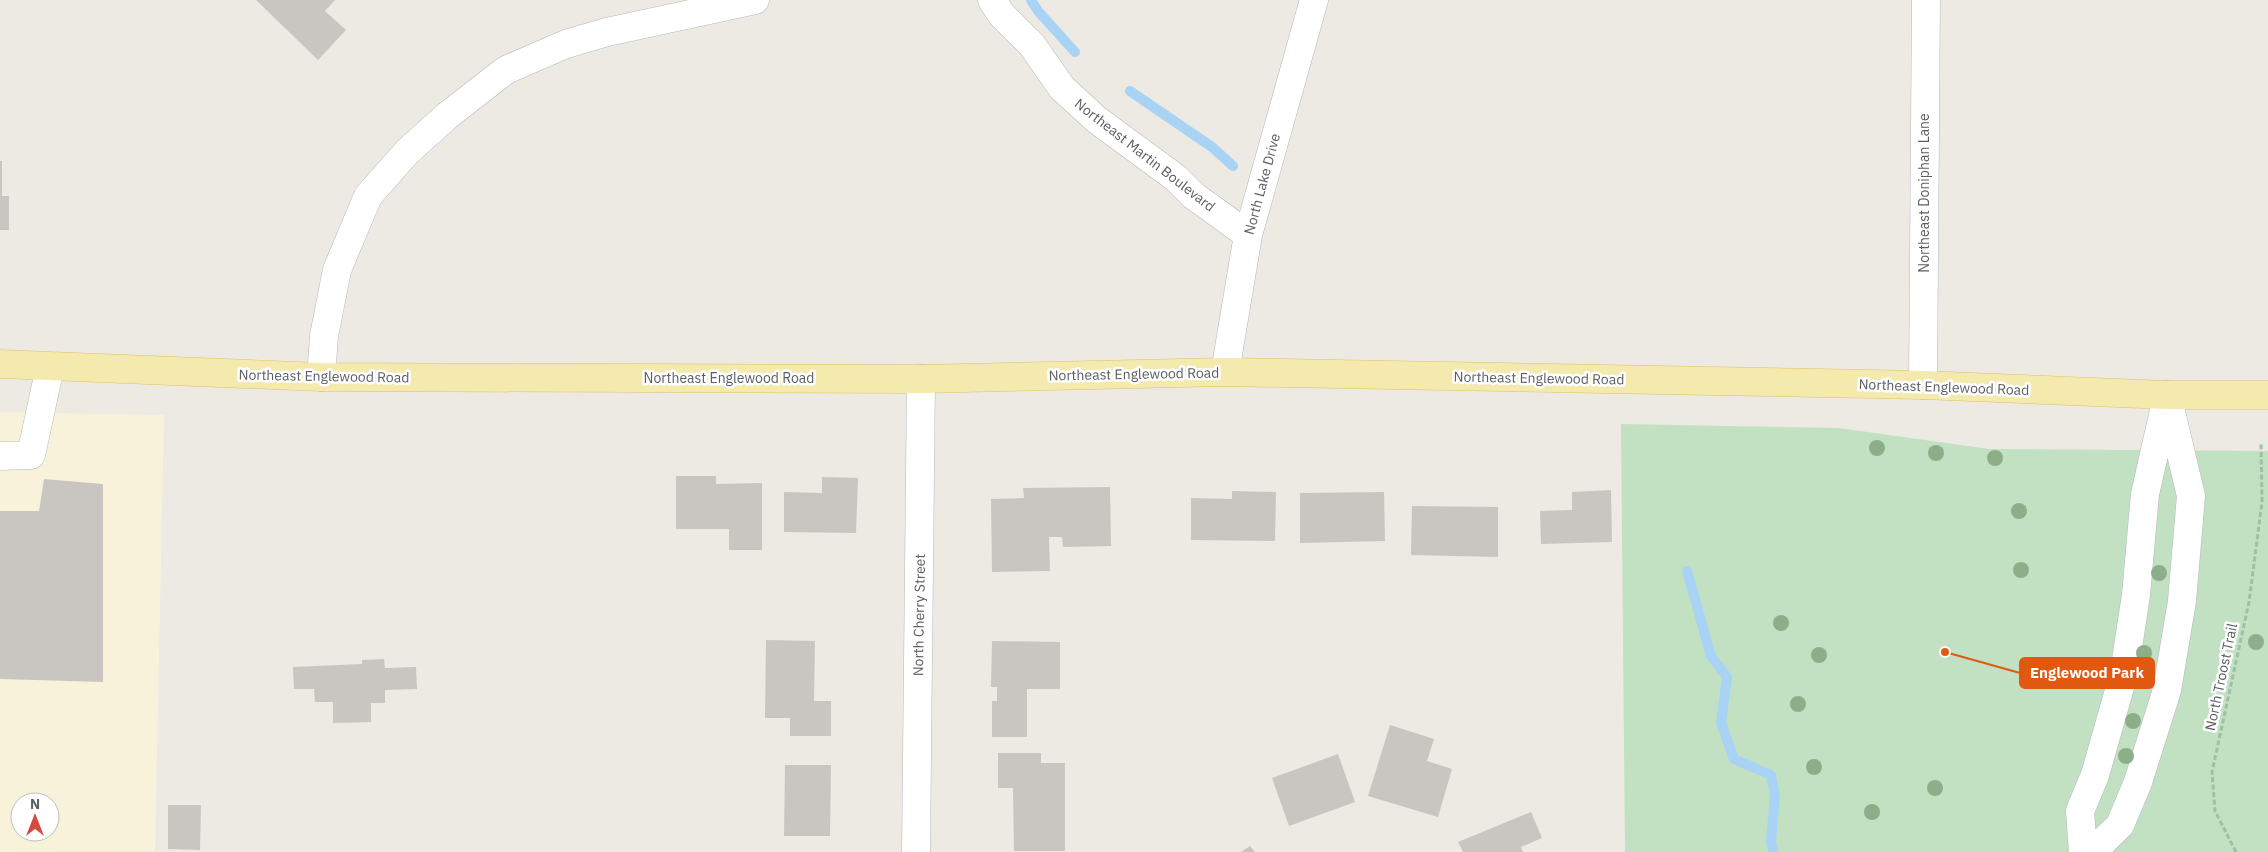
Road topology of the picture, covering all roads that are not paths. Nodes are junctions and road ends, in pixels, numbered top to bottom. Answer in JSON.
{"nodes":[{"id":1,"x":755,"y":0,"type":"edge"},
{"id":2,"x":992,"y":0,"type":"edge"},
{"id":3,"x":1314,"y":0,"type":"edge"},
{"id":4,"x":1926,"y":0,"type":"edge"},
{"id":5,"x":1248,"y":235,"type":"junction"},
{"id":6,"x":0,"y":364,"type":"edge"},
{"id":7,"x":50,"y":367,"type":"junction"},
{"id":8,"x":1225,"y":372,"type":"junction"},
{"id":9,"x":321,"y":377,"type":"junction"},
{"id":10,"x":921,"y":379,"type":"junction"},
{"id":11,"x":1923,"y":385,"type":"junction"},
{"id":12,"x":2268,"y":395,"type":"edge"},
{"id":13,"x":2167,"y":396,"type":"junction"},
{"id":14,"x":0,"y":456,"type":"edge"},
{"id":15,"x":916,"y":852,"type":"edge"},
{"id":16,"x":2083,"y":852,"type":"edge"},
{"id":17,"x":2092,"y":852,"type":"edge"}],
"edges":[{"from":1,"to":9,"type":"street"},
{"from":2,"to":5,"type":"street","name":"Northeast Martin Boulevard"},
{"from":3,"to":5,"type":"street","name":"North Lake Drive"},
{"from":4,"to":11,"type":"street","name":"Northeast Doniphan Lane"},
{"from":5,"to":8,"type":"street","name":"North Lake Drive"},
{"from":6,"to":7,"type":"main road","name":"Northeast Englewood Road"},
{"from":7,"to":9,"type":"main road","name":"Northeast Englewood Road"},
{"from":7,"to":14,"type":"street"},
{"from":8,"to":10,"type":"main road","name":"Northeast Englewood Road"},
{"from":8,"to":11,"type":"main road","name":"Northeast Englewood Road"},
{"from":9,"to":10,"type":"main road","name":"Northeast Englewood Road"},
{"from":10,"to":15,"type":"street","name":"North Cherry Street"},
{"from":11,"to":13,"type":"main road","name":"Northeast Englewood Road"},
{"from":12,"to":13,"type":"main road","name":"Northeast Englewood Road"},
{"from":13,"to":16,"type":"street"},
{"from":13,"to":17,"type":"street"}]}
